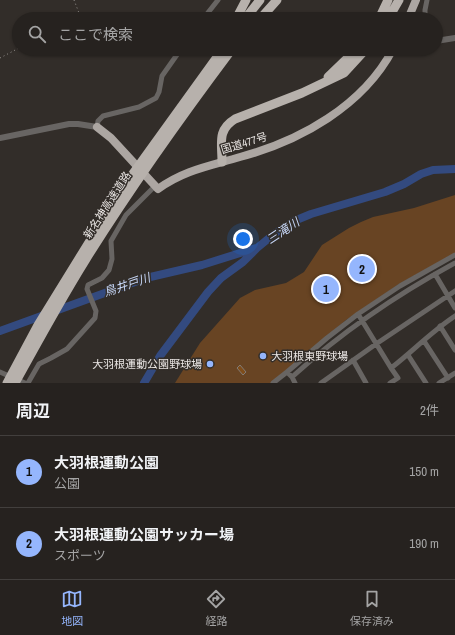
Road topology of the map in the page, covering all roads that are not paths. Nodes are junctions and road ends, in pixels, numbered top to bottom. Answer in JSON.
{"nodes":[{"id":1,"x":218,"y":0,"type":"edge"},
{"id":2,"x":246,"y":0,"type":"edge"},
{"id":3,"x":260,"y":0,"type":"edge"},
{"id":4,"x":268,"y":0,"type":"edge"},
{"id":5,"x":277,"y":0,"type":"edge"},
{"id":6,"x":383,"y":0,"type":"edge"},
{"id":7,"x":388,"y":0,"type":"edge"},
{"id":8,"x":393,"y":0,"type":"edge"},
{"id":9,"x":399,"y":0,"type":"edge"},
{"id":10,"x":416,"y":0,"type":"edge"},
{"id":11,"x":427,"y":0,"type":"edge"},
{"id":12,"x":209,"y":12,"type":"edge"},
{"id":13,"x":240,"y":12,"type":"edge"},
{"id":14,"x":251,"y":12,"type":"edge"},
{"id":15,"x":259,"y":12,"type":"edge"},
{"id":16,"x":266,"y":12,"type":"edge"},
{"id":17,"x":379,"y":12,"type":"edge"},
{"id":18,"x":382,"y":12,"type":"edge"},
{"id":19,"x":387,"y":12,"type":"edge"},
{"id":20,"x":392,"y":12,"type":"edge"},
{"id":21,"x":411,"y":12,"type":"edge"},
{"id":22,"x":425,"y":12,"type":"edge"},
{"id":23,"x":455,"y":38,"type":"edge"},
{"id":24,"x":443,"y":40,"type":"edge"},
{"id":25,"x":176,"y":56,"type":"edge"},
{"id":26,"x":212,"y":56,"type":"edge"},
{"id":27,"x":224,"y":56,"type":"edge"},
{"id":28,"x":350,"y":56,"type":"edge"},
{"id":29,"x":360,"y":56,"type":"edge"},
{"id":30,"x":388,"y":56,"type":"edge"},
{"id":31,"x":319,"y":85,"type":"junction"},
{"id":32,"x":97,"y":127,"type":"junction"},
{"id":33,"x":167,"y":129,"type":"junction"},
{"id":34,"x":0,"y":138,"type":"edge"},
{"id":35,"x":222,"y":162,"type":"junction"},
{"id":36,"x":155,"y":186,"type":"junction"},
{"id":37,"x":455,"y":255,"type":"edge"},
{"id":38,"x":455,"y":263,"type":"edge"},
{"id":39,"x":434,"y":274,"type":"junction"},
{"id":40,"x":455,"y":291,"type":"edge"},
{"id":41,"x":448,"y":296,"type":"junction"},
{"id":42,"x":455,"y":308,"type":"edge"},
{"id":43,"x":358,"y":314,"type":"junction"},
{"id":44,"x":455,"y":316,"type":"edge"},
{"id":45,"x":361,"y":320,"type":"junction"},
{"id":46,"x":440,"y":326,"type":"junction"},
{"id":47,"x":424,"y":341,"type":"junction"},
{"id":48,"x":376,"y":344,"type":"junction"},
{"id":49,"x":455,"y":350,"type":"edge"},
{"id":50,"x":408,"y":355,"type":"junction"},
{"id":51,"x":353,"y":360,"type":"junction"},
{"id":52,"x":391,"y":368,"type":"junction"},
{"id":53,"x":0,"y":372,"type":"edge"},
{"id":54,"x":287,"y":372,"type":"junction"},
{"id":55,"x":455,"y":373,"type":"edge"},
{"id":56,"x":292,"y":377,"type":"junction"},
{"id":57,"x":448,"y":378,"type":"junction"},
{"id":58,"x":399,"y":381,"type":"edge"},
{"id":59,"x":7,"y":383,"type":"edge"},
{"id":60,"x":15,"y":383,"type":"edge"},
{"id":61,"x":25,"y":383,"type":"edge"},
{"id":62,"x":28,"y":383,"type":"edge"},
{"id":63,"x":273,"y":383,"type":"edge"},
{"id":64,"x":295,"y":383,"type":"edge"},
{"id":65,"x":321,"y":383,"type":"edge"},
{"id":66,"x":366,"y":383,"type":"edge"},
{"id":67,"x":390,"y":383,"type":"edge"},
{"id":68,"x":426,"y":383,"type":"edge"},
{"id":69,"x":439,"y":383,"type":"edge"}],
"edges":[{"from":1,"to":12,"type":"street"},
{"from":2,"to":13,"type":"highway"},
{"from":3,"to":14,"type":"highway"},
{"from":4,"to":15,"type":"highway"},
{"from":5,"to":16,"type":"highway"},
{"from":6,"to":17,"type":"highway"},
{"from":7,"to":18,"type":"highway"},
{"from":8,"to":19,"type":"highway"},
{"from":9,"to":20,"type":"highway"},
{"from":10,"to":21,"type":"highway"},
{"from":11,"to":22,"type":"street"},
{"from":23,"to":24,"type":"street"},
{"from":25,"to":32,"type":"street"},
{"from":26,"to":33,"type":"highway"},
{"from":27,"to":33,"type":"highway","name":"新名神高速道路"},
{"from":28,"to":31,"type":"highway"},
{"from":29,"to":31,"type":"highway"},
{"from":30,"to":35,"type":"highway","name":"国道477号"},
{"from":31,"to":35,"type":"highway"},
{"from":32,"to":34,"type":"street"},
{"from":32,"to":36,"type":"highway"},
{"from":33,"to":59,"type":"highway","name":"新名神高速道路"},
{"from":33,"to":60,"type":"highway","name":"新名神高速道路"},
{"from":35,"to":36,"type":"highway","name":"国道477号"},
{"from":36,"to":62,"type":"street"},
{"from":37,"to":43,"type":"street"},
{"from":38,"to":39,"type":"street"},
{"from":39,"to":41,"type":"street"},
{"from":39,"to":45,"type":"street"},
{"from":40,"to":41,"type":"street"},
{"from":41,"to":42,"type":"street"},
{"from":41,"to":48,"type":"street"},
{"from":43,"to":45,"type":"street"},
{"from":43,"to":54,"type":"street"},
{"from":44,"to":46,"type":"street"},
{"from":45,"to":48,"type":"street"},
{"from":45,"to":56,"type":"street"},
{"from":46,"to":47,"type":"street"},
{"from":46,"to":49,"type":"street"},
{"from":47,"to":50,"type":"street"},
{"from":47,"to":57,"type":"street"},
{"from":48,"to":51,"type":"street"},
{"from":48,"to":52,"type":"street"},
{"from":50,"to":52,"type":"street"},
{"from":50,"to":68,"type":"street"},
{"from":51,"to":65,"type":"street"},
{"from":51,"to":66,"type":"street"},
{"from":52,"to":58,"type":"street"},
{"from":53,"to":61,"type":"street"},
{"from":54,"to":56,"type":"street"},
{"from":54,"to":63,"type":"street"},
{"from":55,"to":57,"type":"street"},
{"from":56,"to":64,"type":"street"},
{"from":57,"to":69,"type":"street"},
{"from":58,"to":67,"type":"street"}]}
